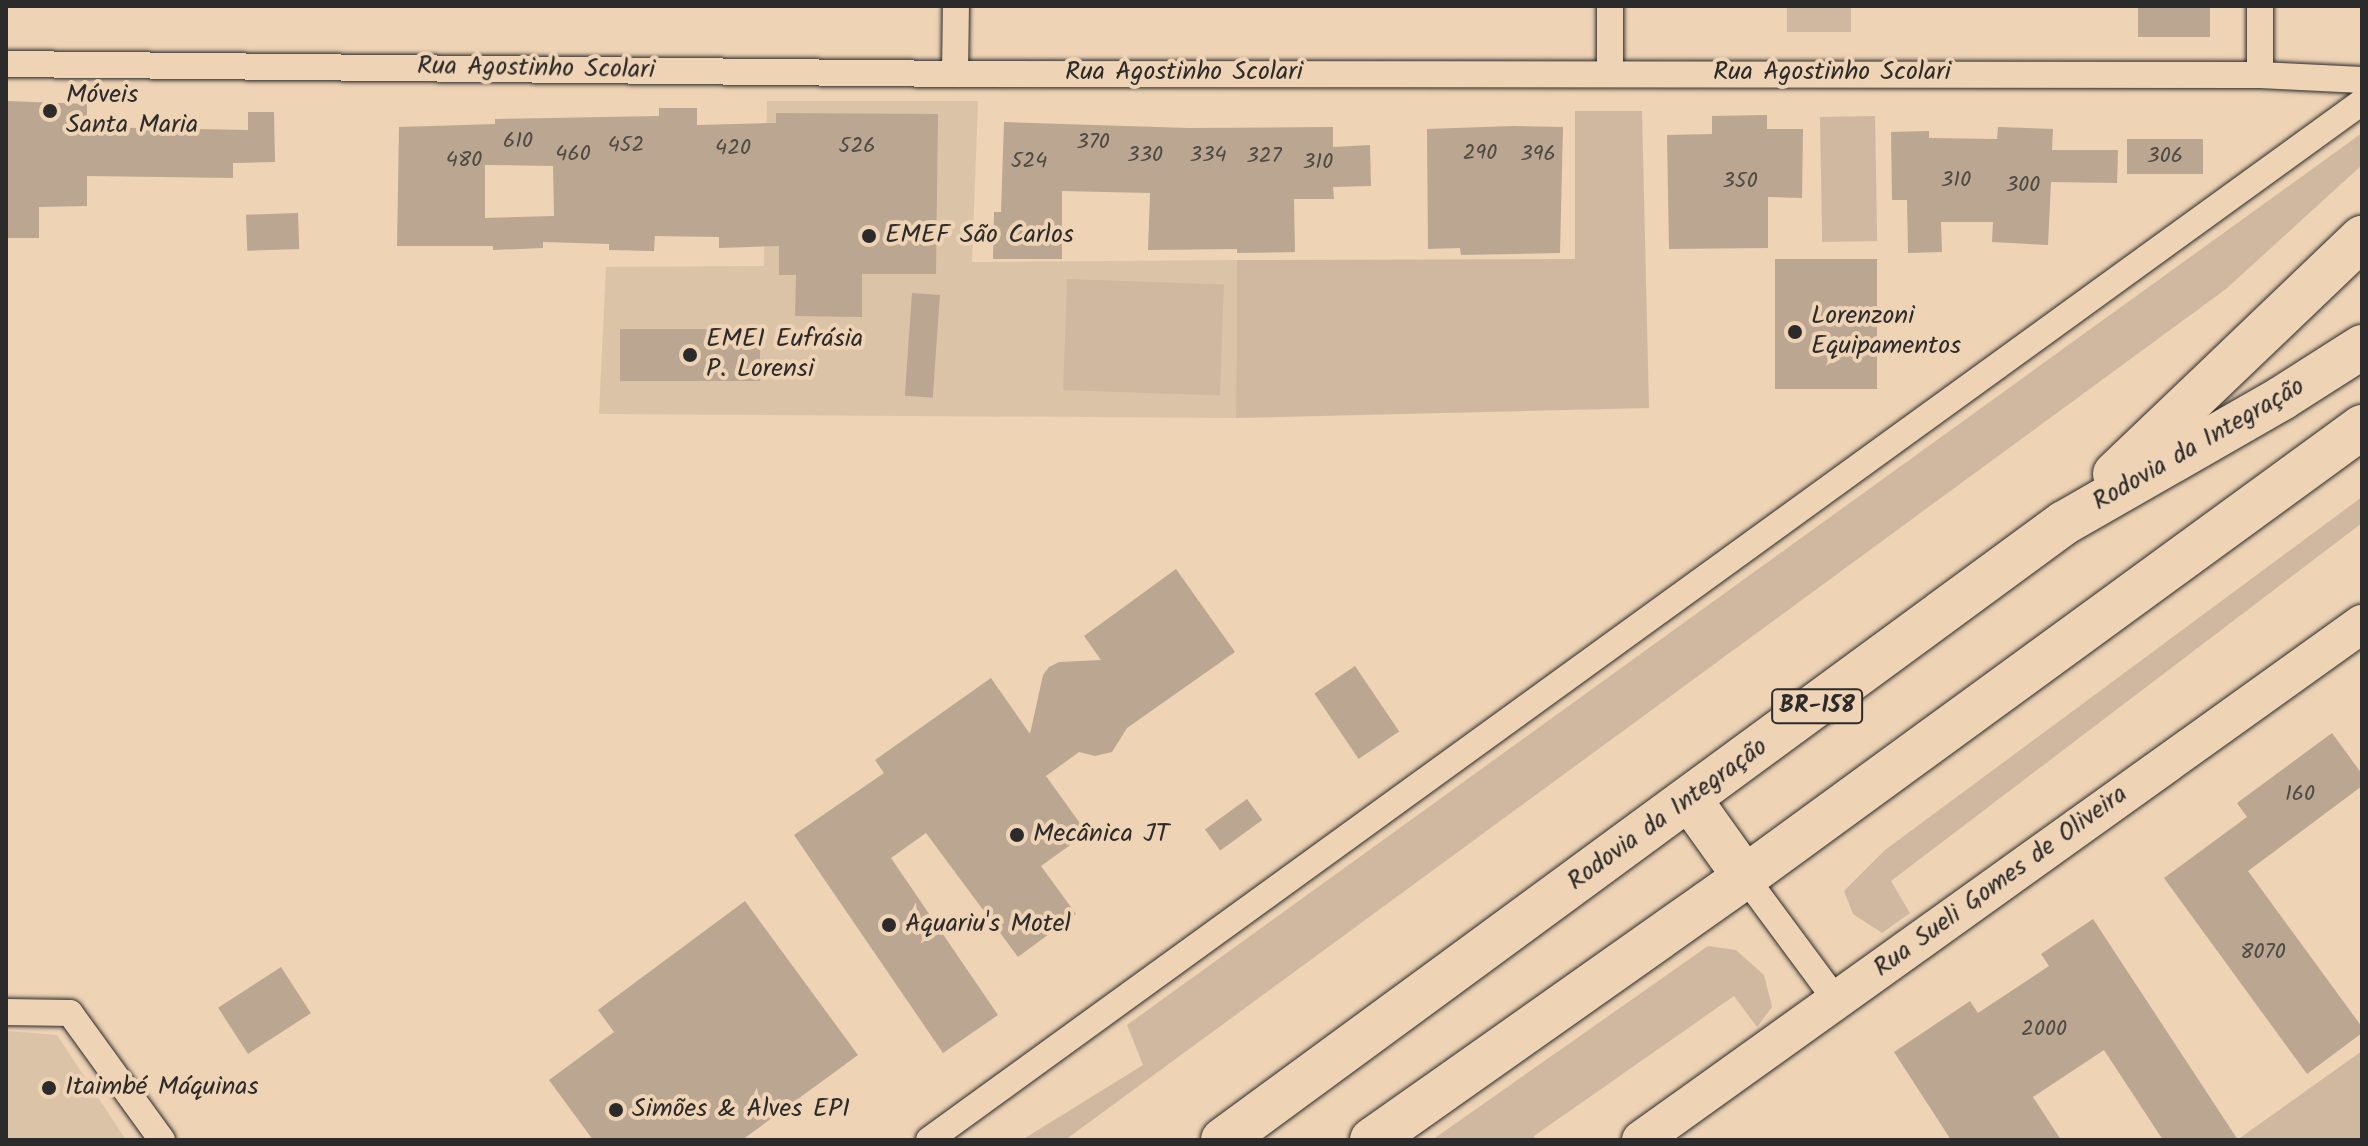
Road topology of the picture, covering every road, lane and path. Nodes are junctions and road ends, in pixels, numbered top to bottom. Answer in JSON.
{"nodes":[{"id":1,"x":956,"y":6,"type":"edge"},
{"id":2,"x":1610,"y":6,"type":"edge"},
{"id":3,"x":2260,"y":6,"type":"edge"},
{"id":4,"x":6,"y":64,"type":"edge"},
{"id":5,"x":1610,"y":72,"type":"junction"},
{"id":6,"x":955,"y":74,"type":"junction"},
{"id":7,"x":2260,"y":75,"type":"junction"},
{"id":8,"x":2362,"y":80,"type":"edge"},
{"id":9,"x":2362,"y":102,"type":"edge"},
{"id":10,"x":2362,"y":238,"type":"edge"},
{"id":11,"x":2362,"y":347,"type":"edge"},
{"id":12,"x":2362,"y":427,"type":"edge"},
{"id":13,"x":2064,"y":523,"type":"junction"},
{"id":14,"x":2362,"y":624,"type":"edge"},
{"id":15,"x":1690,"y":800,"type":"junction"},
{"id":16,"x":1745,"y":877,"type":"junction"},
{"id":17,"x":1836,"y":1000,"type":"junction"},
{"id":18,"x":6,"y":1012,"type":"edge"},
{"id":19,"x":162,"y":1140,"type":"edge"},
{"id":20,"x":929,"y":1140,"type":"edge"},
{"id":21,"x":1223,"y":1140,"type":"edge"},
{"id":22,"x":1372,"y":1140,"type":"edge"},
{"id":23,"x":1641,"y":1140,"type":"edge"}],
"edges":[{"from":1,"to":6,"type":"street"},
{"from":2,"to":5,"type":"street"},
{"from":3,"to":7,"type":"street"},
{"from":4,"to":6,"type":"street","name":"Rua Agostinho Scolari"},
{"from":5,"to":6,"type":"street","name":"Rua Agostinho Scolari"},
{"from":5,"to":7,"type":"street","name":"Rua Agostinho Scolari"},
{"from":7,"to":8,"type":"street","name":"Rua Agostinho Scolari"},
{"from":9,"to":20,"type":"street"},
{"from":10,"to":13,"type":"highway"},
{"from":11,"to":13,"type":"highway","name":"Rodovia da Integração","number":"BR-158"},
{"from":12,"to":16,"type":"highway"},
{"from":13,"to":15,"type":"highway","name":"Rodovia da Integração","number":"BR-158"},
{"from":14,"to":17,"type":"street","name":"Rua Sueli Gomes de Oliveira"},
{"from":15,"to":16,"type":"highway"},
{"from":15,"to":21,"type":"highway","name":"Rodovia da Integração","number":"BR-158"},
{"from":16,"to":17,"type":"street"},
{"from":16,"to":22,"type":"highway"},
{"from":17,"to":23,"type":"street","name":"Rua Sueli Gomes de Oliveira"},
{"from":18,"to":19,"type":"street"}]}
